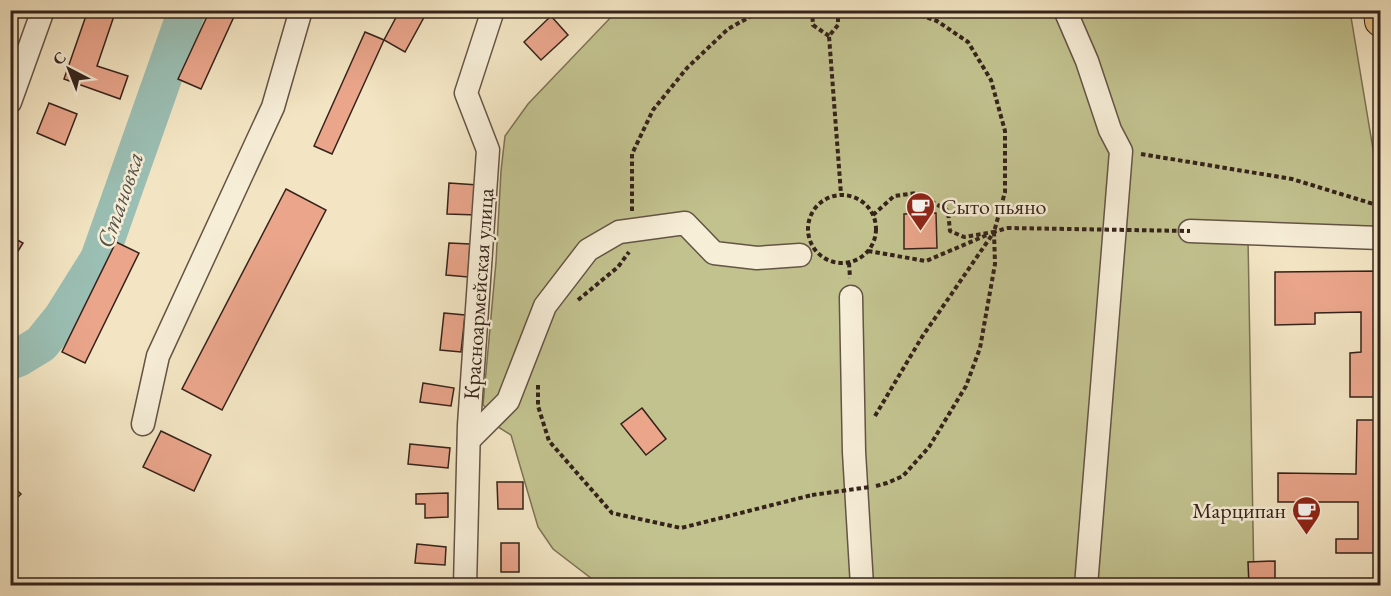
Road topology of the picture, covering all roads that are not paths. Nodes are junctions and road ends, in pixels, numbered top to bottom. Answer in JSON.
{"nodes":[{"id":1,"x":43,"y":10,"type":"edge"},
{"id":2,"x":301,"y":10,"type":"edge"},
{"id":3,"x":493,"y":10,"type":"edge"},
{"id":4,"x":1065,"y":10,"type":"edge"},
{"id":5,"x":1379,"y":10,"type":"edge"},
{"id":6,"x":1380,"y":21,"type":"edge"},
{"id":7,"x":10,"y":102,"type":"edge"},
{"id":8,"x":1190,"y":231,"type":"road end"},
{"id":9,"x":1380,"y":238,"type":"edge"},
{"id":10,"x":800,"y":255,"type":"dead end"},
{"id":11,"x":851,"y":297,"type":"dead end"},
{"id":12,"x":143,"y":424,"type":"dead end"},
{"id":13,"x":469,"y":440,"type":"junction"},
{"id":14,"x":465,"y":585,"type":"edge"},
{"id":15,"x":862,"y":585,"type":"edge"},
{"id":16,"x":1086,"y":585,"type":"edge"}],
"edges":[{"from":1,"to":7,"type":"street"},
{"from":2,"to":12,"type":"street"},
{"from":3,"to":13,"type":"street","name":"Красноармейская улица"},
{"from":4,"to":16,"type":"street"},
{"from":5,"to":6,"type":"main road"},
{"from":8,"to":9,"type":"street"},
{"from":10,"to":13,"type":"street"},
{"from":11,"to":15,"type":"street"},
{"from":13,"to":14,"type":"street","name":"Красноармейская улица"}]}
